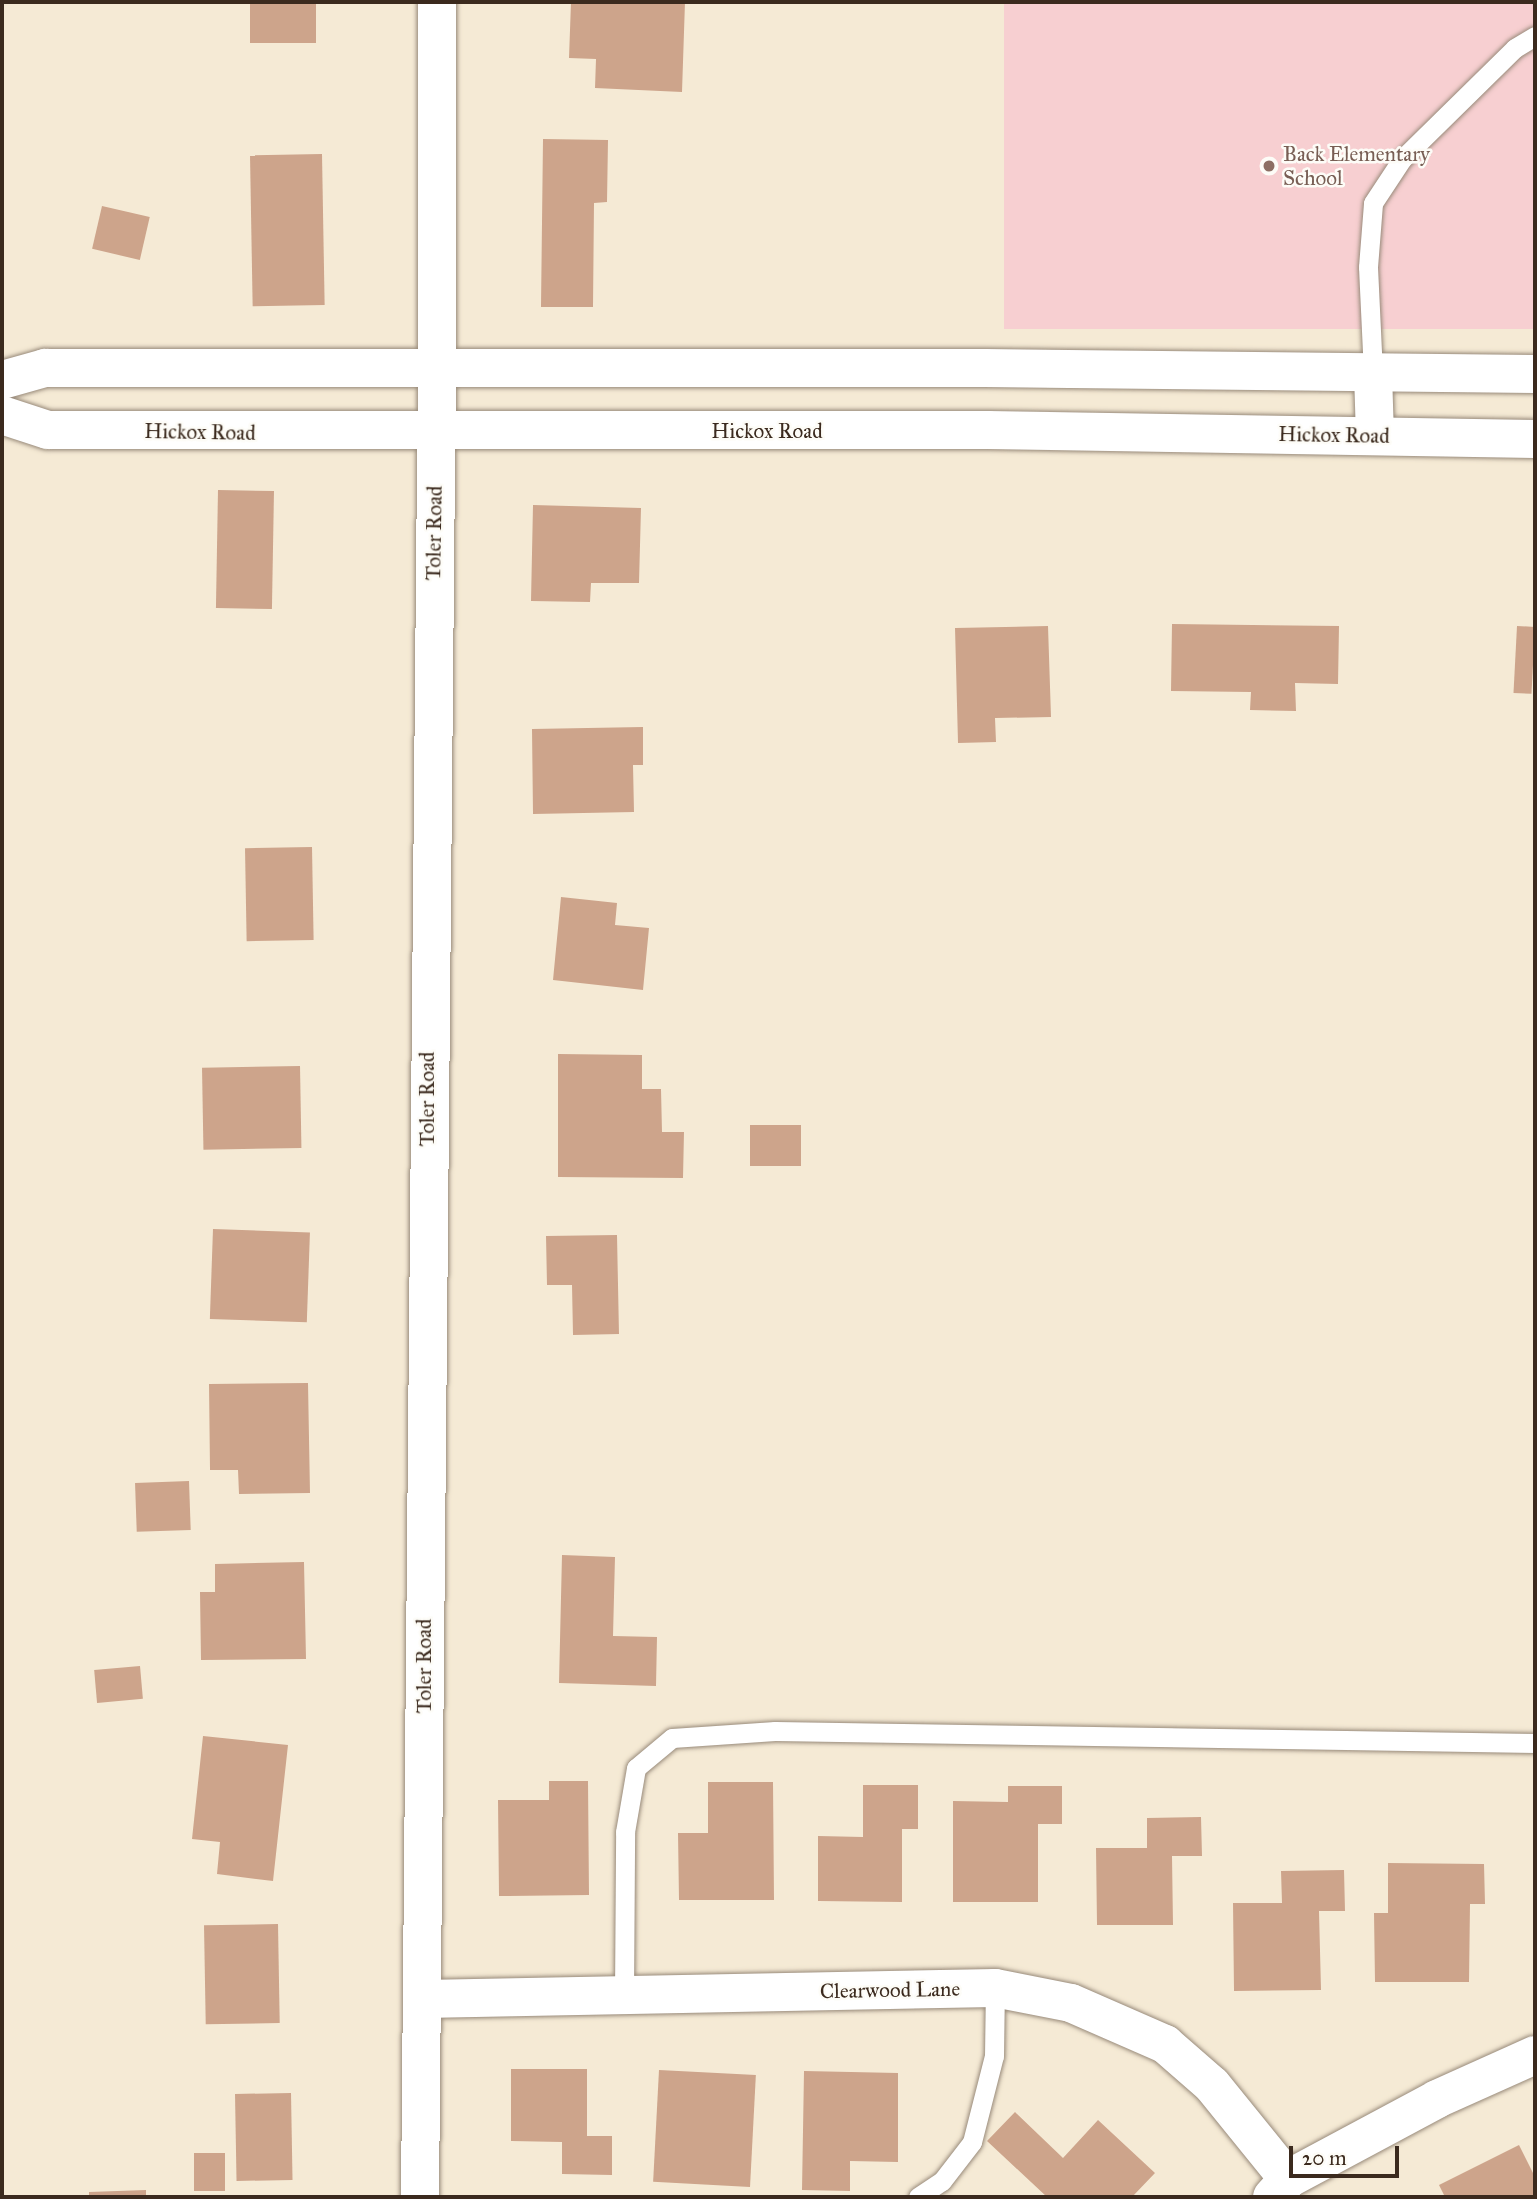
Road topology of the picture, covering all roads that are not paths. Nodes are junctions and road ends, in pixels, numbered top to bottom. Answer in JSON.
{"nodes":[{"id":1,"x":438,"y":2,"type":"edge"},
{"id":2,"x":1535,"y":36,"type":"edge"},
{"id":3,"x":436,"y":370,"type":"junction"},
{"id":4,"x":1373,"y":373,"type":"junction"},
{"id":5,"x":1535,"y":374,"type":"edge"},
{"id":6,"x":2,"y":380,"type":"edge"},
{"id":7,"x":2,"y":415,"type":"edge"},
{"id":8,"x":1535,"y":422,"type":"edge"},
{"id":9,"x":436,"y":433,"type":"junction"},
{"id":10,"x":1375,"y":436,"type":"junction"},
{"id":11,"x":1468,"y":438,"type":"junction"},
{"id":12,"x":1535,"y":439,"type":"edge"},
{"id":13,"x":1535,"y":1743,"type":"edge"},
{"id":14,"x":995,"y":1987,"type":"junction"},
{"id":15,"x":624,"y":1995,"type":"junction"},
{"id":16,"x":423,"y":2000,"type":"junction"},
{"id":17,"x":1535,"y":2055,"type":"edge"},
{"id":18,"x":1280,"y":2188,"type":"edge"},
{"id":19,"x":420,"y":2197,"type":"edge"},
{"id":20,"x":918,"y":2197,"type":"edge"}],
"edges":[{"from":1,"to":3,"type":"street","name":"Toler Road"},
{"from":2,"to":4,"type":"lane"},
{"from":3,"to":4,"type":"street"},
{"from":3,"to":6,"type":"street"},
{"from":3,"to":9,"type":"street","name":"Toler Road"},
{"from":4,"to":5,"type":"street"},
{"from":4,"to":10,"type":"street"},
{"from":7,"to":9,"type":"street","name":"Hickox Road"},
{"from":8,"to":11,"type":"street"},
{"from":9,"to":10,"type":"street","name":"Hickox Road"},
{"from":9,"to":16,"type":"street","name":"Toler Road"},
{"from":10,"to":11,"type":"street","name":"Hickox Road"},
{"from":11,"to":12,"type":"street","name":"Hickox Road"},
{"from":13,"to":15,"type":"lane"},
{"from":14,"to":15,"type":"street","name":"Clearwood Lane"},
{"from":14,"to":18,"type":"street","name":"Clearwood Lane"},
{"from":14,"to":20,"type":"lane"},
{"from":15,"to":16,"type":"street","name":"Clearwood Lane"},
{"from":16,"to":19,"type":"street","name":"Toler Road"},
{"from":17,"to":18,"type":"street"}]}
